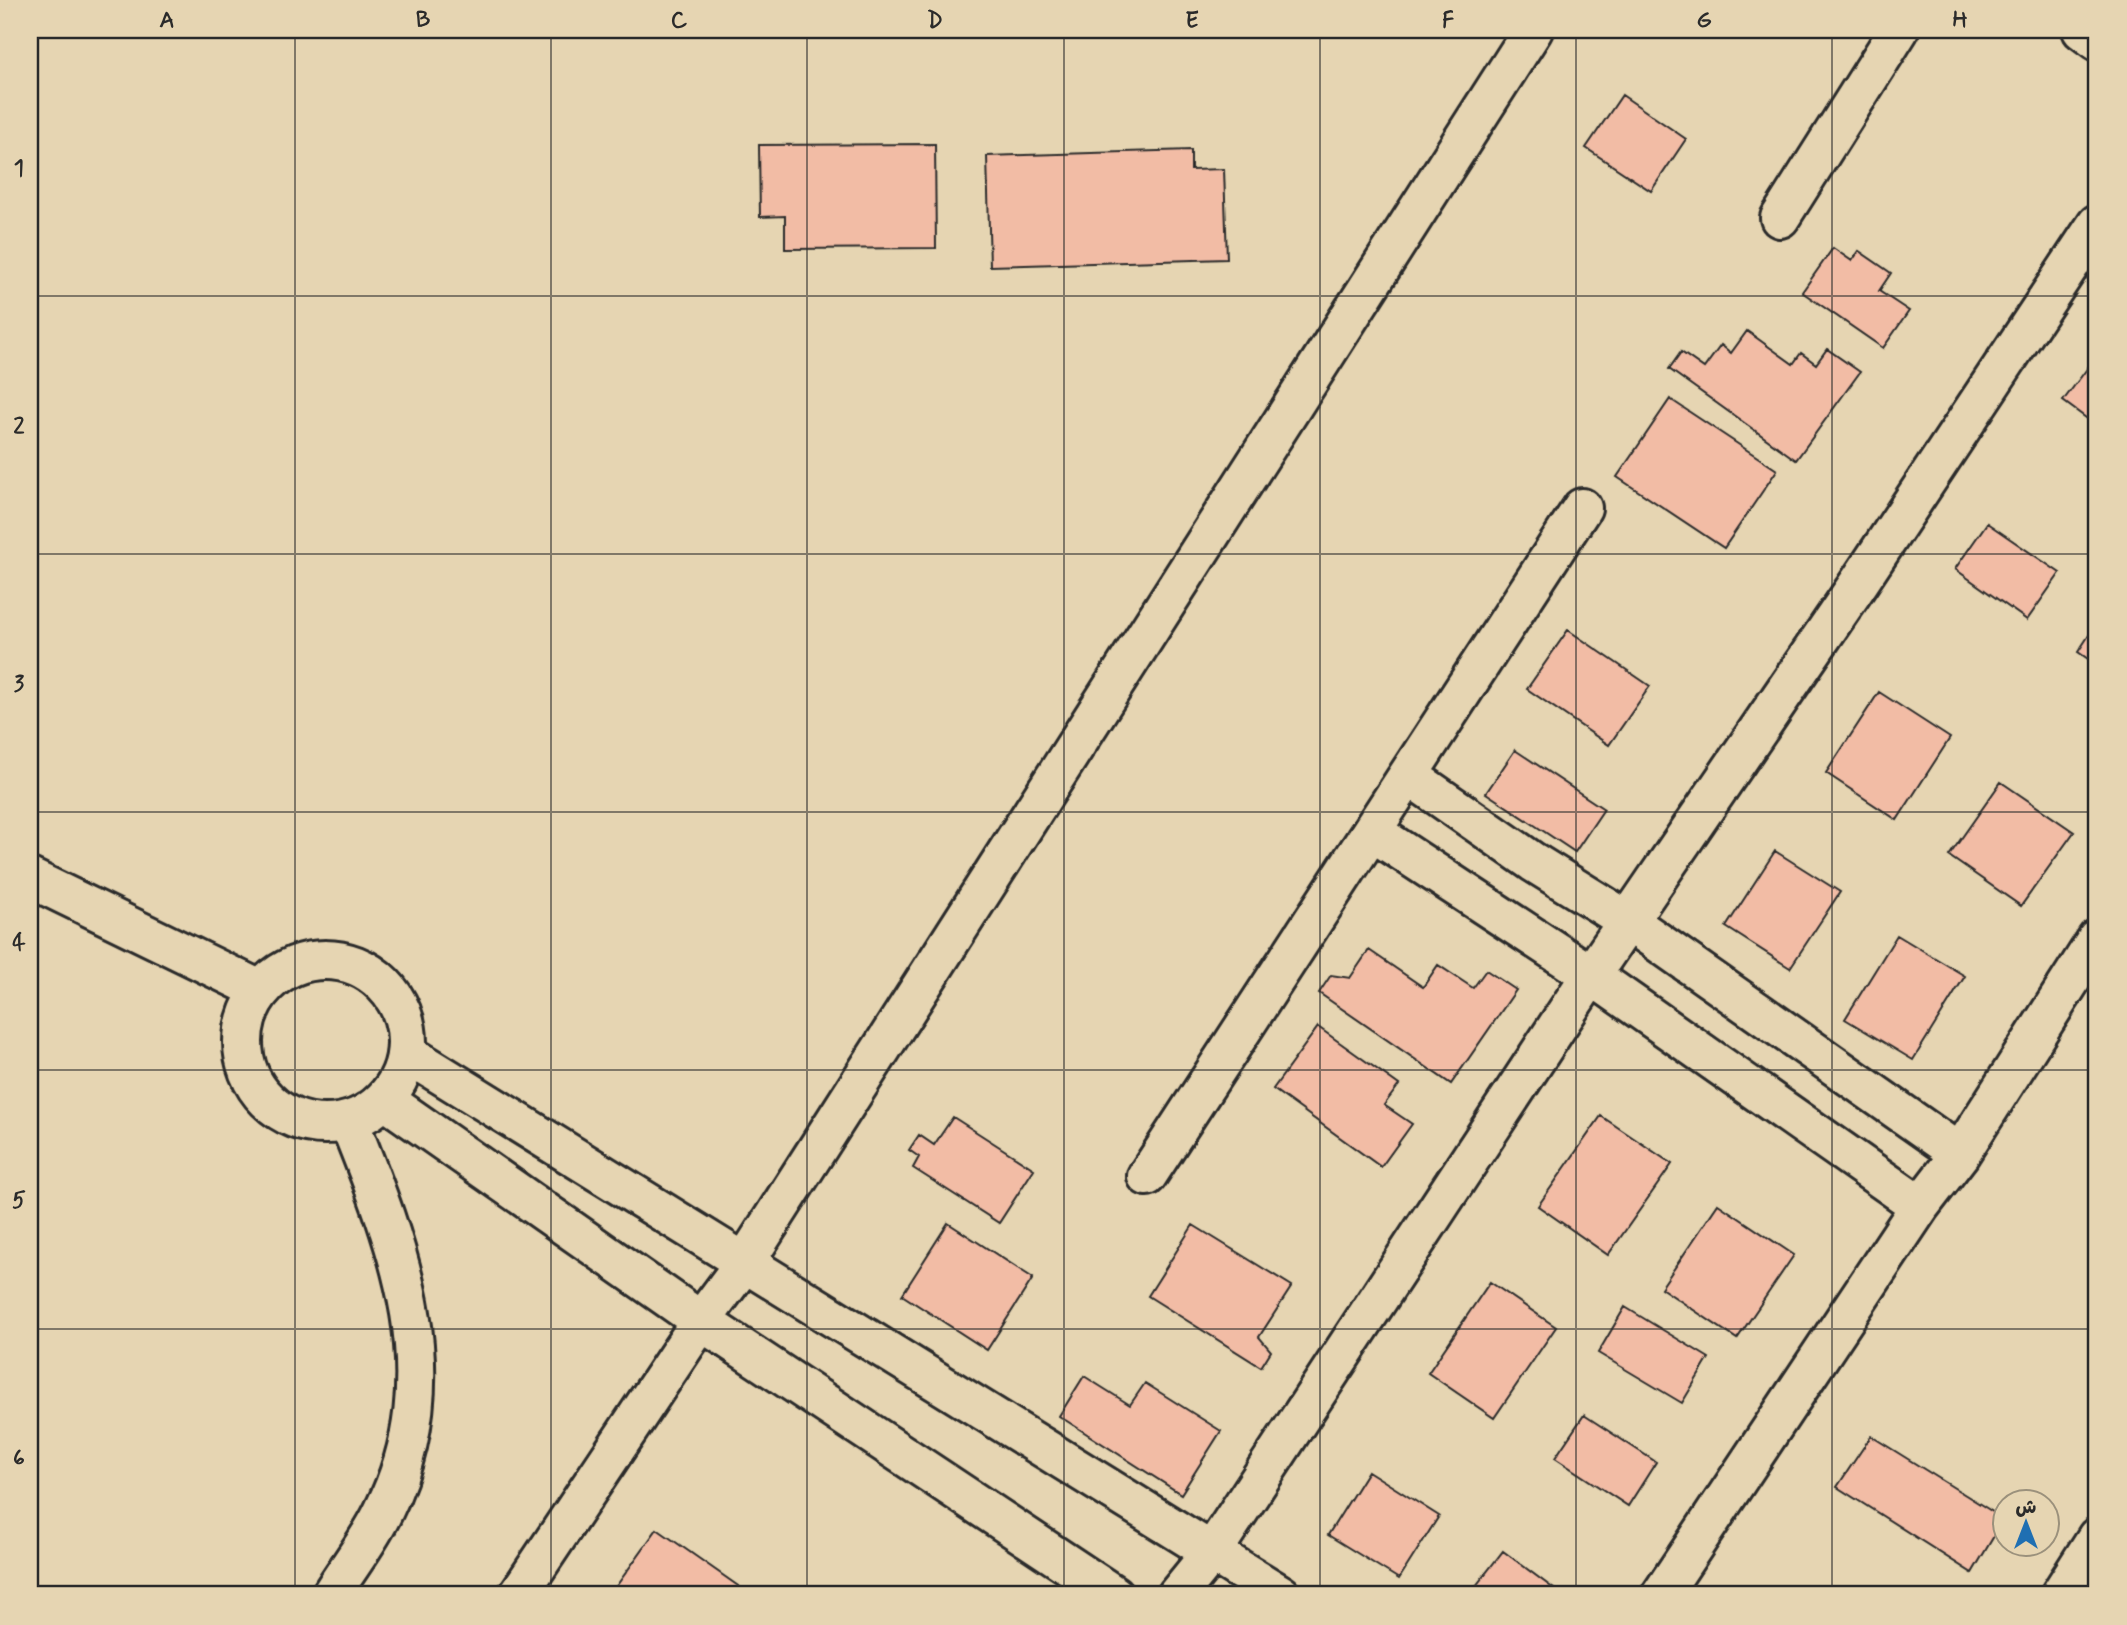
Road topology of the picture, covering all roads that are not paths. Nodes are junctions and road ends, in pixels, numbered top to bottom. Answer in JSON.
{"nodes":[{"id":1,"x":1533,"y":30,"type":"edge"},
{"id":2,"x":1899,"y":30,"type":"edge"},
{"id":3,"x":2082,"y":30,"type":"edge"},
{"id":4,"x":2097,"y":41,"type":"edge"},
{"id":5,"x":1780,"y":218,"type":"dead end"},
{"id":6,"x":2097,"y":224,"type":"edge"},
{"id":7,"x":1581,"y":508,"type":"dead end"},
{"id":8,"x":1408,"y":775,"type":"junction"},
{"id":9,"x":1373,"y":832,"type":"junction"},
{"id":10,"x":30,"y":878,"type":"edge"},
{"id":11,"x":1628,"y":921,"type":"junction"},
{"id":12,"x":2097,"y":939,"type":"edge"},
{"id":13,"x":1591,"y":975,"type":"junction"},
{"id":14,"x":260,"y":990,"type":"junction"},
{"id":15,"x":408,"y":1054,"type":"junction"},
{"id":16,"x":385,"y":1100,"type":"junction"},
{"id":17,"x":349,"y":1122,"type":"junction"},
{"id":18,"x":1960,"y":1154,"type":"junction"},
{"id":19,"x":1147,"y":1176,"type":"dead end"},
{"id":20,"x":1920,"y":1206,"type":"junction"},
{"id":21,"x":745,"y":1262,"type":"junction"},
{"id":22,"x":701,"y":1321,"type":"junction"},
{"id":23,"x":2097,"y":1537,"type":"edge"},
{"id":24,"x":1212,"y":1552,"type":"junction"},
{"id":25,"x":331,"y":1595,"type":"edge"},
{"id":26,"x":518,"y":1595,"type":"edge"},
{"id":27,"x":1114,"y":1595,"type":"edge"},
{"id":28,"x":1177,"y":1595,"type":"edge"},
{"id":29,"x":1281,"y":1595,"type":"edge"},
{"id":30,"x":1661,"y":1595,"type":"edge"},
{"id":31,"x":2060,"y":1595,"type":"edge"}],
"edges":[{"from":1,"to":21,"type":"street"},
{"from":2,"to":5,"type":"street"},
{"from":3,"to":4,"type":"street"},
{"from":6,"to":11,"type":"street"},
{"from":7,"to":8,"type":"street"},
{"from":8,"to":9,"type":"street"},
{"from":8,"to":11,"type":"street"},
{"from":9,"to":13,"type":"street"},
{"from":9,"to":19,"type":"street"},
{"from":10,"to":14,"type":"street"},
{"from":11,"to":13,"type":"street"},
{"from":11,"to":18,"type":"street"},
{"from":12,"to":18,"type":"street"},
{"from":13,"to":20,"type":"street"},
{"from":13,"to":24,"type":"street"},
{"from":14,"to":15,"type":"street"},
{"from":14,"to":17,"type":"street"},
{"from":15,"to":16,"type":"street"},
{"from":15,"to":21,"type":"street"},
{"from":16,"to":17,"type":"street"},
{"from":16,"to":22,"type":"street"},
{"from":17,"to":25,"type":"street"},
{"from":18,"to":20,"type":"street"},
{"from":20,"to":30,"type":"street"},
{"from":21,"to":22,"type":"street"},
{"from":21,"to":24,"type":"street"},
{"from":22,"to":26,"type":"street"},
{"from":22,"to":27,"type":"street"},
{"from":23,"to":31,"type":"street"},
{"from":24,"to":28,"type":"street"},
{"from":24,"to":29,"type":"street"}]}
